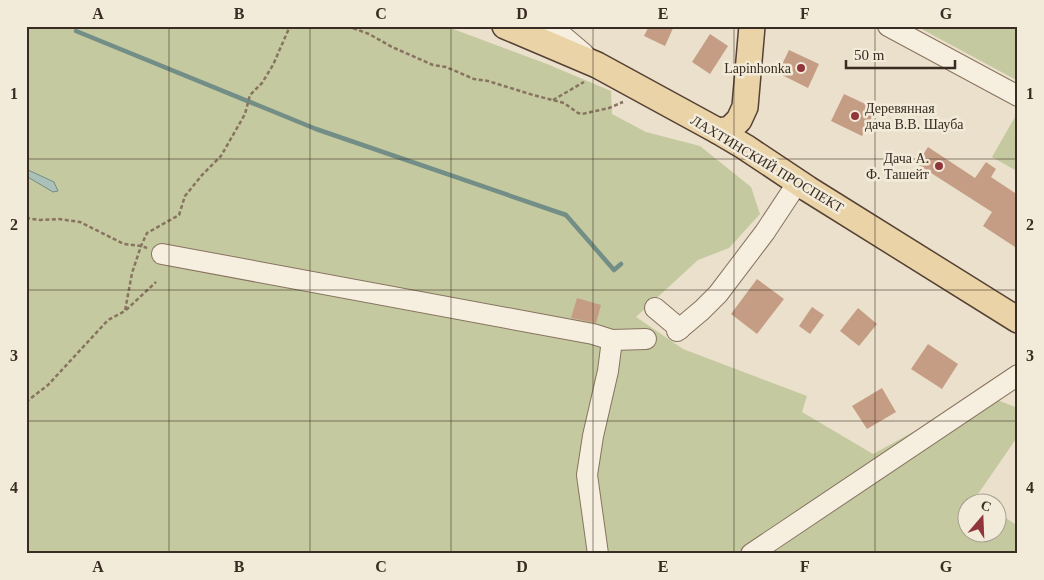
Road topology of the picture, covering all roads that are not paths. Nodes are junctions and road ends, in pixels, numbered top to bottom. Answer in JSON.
{"nodes":[{"id":1,"x":505,"y":26,"type":"edge"},
{"id":2,"x":551,"y":26,"type":"edge"},
{"id":3,"x":752,"y":26,"type":"edge"},
{"id":4,"x":888,"y":26,"type":"edge"},
{"id":5,"x":593,"y":72,"type":"junction"},
{"id":6,"x":1018,"y":96,"type":"edge"},
{"id":7,"x":718,"y":132,"type":"junction"},
{"id":8,"x":798,"y":182,"type":"junction"},
{"id":9,"x":162,"y":254,"type":"road end"},
{"id":10,"x":655,"y":308,"type":"dead end"},
{"id":11,"x":1018,"y":320,"type":"edge"},
{"id":12,"x":646,"y":338,"type":"dead end"},
{"id":13,"x":612,"y":340,"type":"junction"},
{"id":14,"x":1018,"y":375,"type":"edge"},
{"id":15,"x":598,"y":554,"type":"edge"},
{"id":16,"x":751,"y":554,"type":"edge"}],
"edges":[{"from":1,"to":5,"type":"main road","name":"ЛАХТИНСКИЙ ПРОСПЕКТ"},
{"from":2,"to":5,"type":"street"},
{"from":3,"to":7,"type":"main road"},
{"from":4,"to":6,"type":"street"},
{"from":5,"to":7,"type":"main road","name":"ЛАХТИНСКИЙ ПРОСПЕКТ"},
{"from":7,"to":8,"type":"main road","name":"ЛАХТИНСКИЙ ПРОСПЕКТ"},
{"from":8,"to":10,"type":"street"},
{"from":8,"to":11,"type":"main road","name":"ЛАХТИНСКИЙ ПРОСПЕКТ"},
{"from":9,"to":13,"type":"street"},
{"from":12,"to":13,"type":"street"},
{"from":13,"to":15,"type":"street"},
{"from":14,"to":16,"type":"street"}]}
